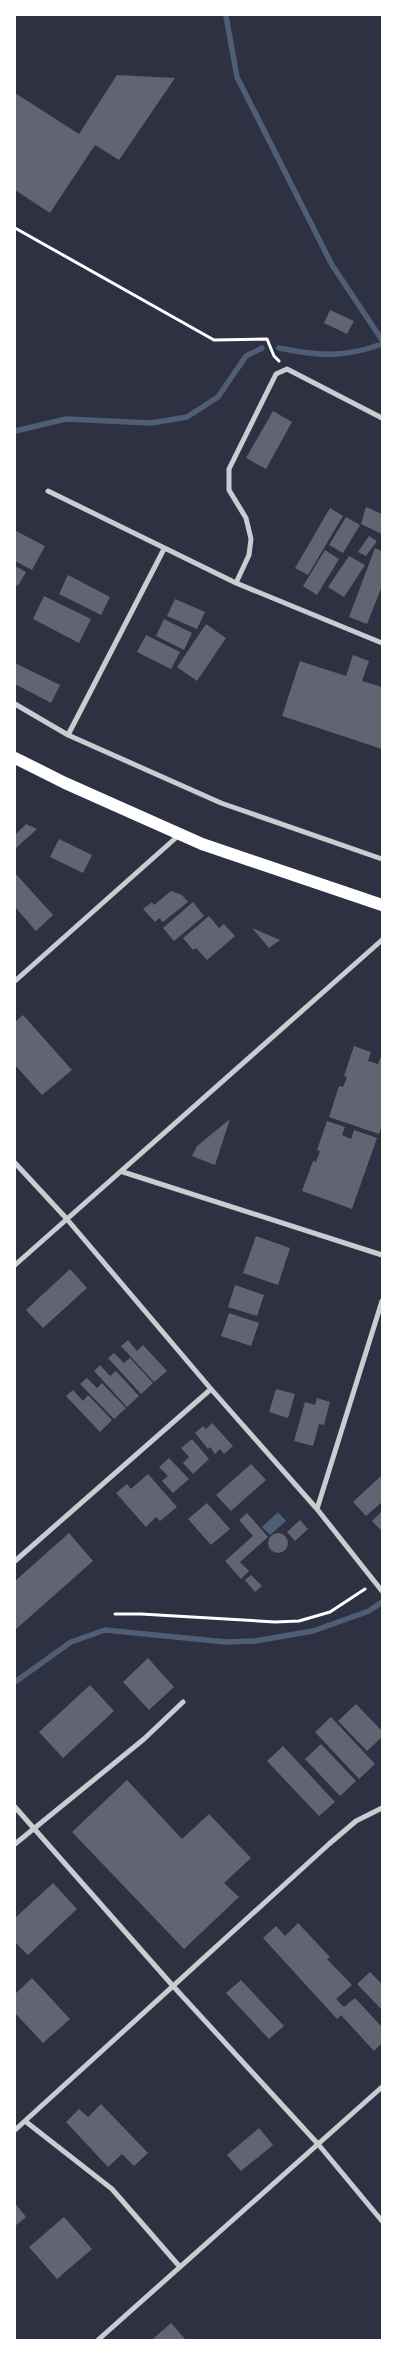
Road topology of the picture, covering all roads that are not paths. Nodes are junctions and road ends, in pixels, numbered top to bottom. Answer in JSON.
{"nodes":[{"id":1,"x":382,"y":418,"type":"edge"},
{"id":2,"x":48,"y":491,"type":"dead end"},
{"id":3,"x":164,"y":549,"type":"junction"},
{"id":4,"x":236,"y":583,"type":"junction"},
{"id":5,"x":382,"y":643,"type":"edge"},
{"id":6,"x":15,"y":704,"type":"edge"},
{"id":7,"x":68,"y":735,"type":"junction"},
{"id":8,"x":15,"y":758,"type":"edge"},
{"id":9,"x":180,"y":834,"type":"junction"},
{"id":10,"x":382,"y":859,"type":"edge"},
{"id":11,"x":382,"y":905,"type":"edge"},
{"id":12,"x":382,"y":940,"type":"edge"},
{"id":13,"x":15,"y":981,"type":"edge"},
{"id":14,"x":15,"y":1163,"type":"edge"},
{"id":15,"x":123,"y":1172,"type":"junction"},
{"id":16,"x":66,"y":1218,"type":"junction"},
{"id":17,"x":382,"y":1255,"type":"edge"},
{"id":18,"x":15,"y":1265,"type":"edge"},
{"id":19,"x":382,"y":1301,"type":"edge"},
{"id":20,"x":210,"y":1389,"type":"junction"},
{"id":21,"x":317,"y":1508,"type":"junction"},
{"id":22,"x":15,"y":1561,"type":"edge"},
{"id":23,"x":382,"y":1591,"type":"edge"},
{"id":24,"x":183,"y":1702,"type":"dead end"},
{"id":25,"x":15,"y":1807,"type":"edge"},
{"id":26,"x":382,"y":1808,"type":"edge"},
{"id":27,"x":33,"y":1828,"type":"junction"},
{"id":28,"x":15,"y":1844,"type":"edge"},
{"id":29,"x":173,"y":1986,"type":"junction"},
{"id":30,"x":382,"y":2087,"type":"edge"},
{"id":31,"x":25,"y":2121,"type":"junction"},
{"id":32,"x":15,"y":2130,"type":"edge"},
{"id":33,"x":318,"y":2144,"type":"junction"},
{"id":34,"x":382,"y":2221,"type":"edge"},
{"id":35,"x":180,"y":2267,"type":"junction"},
{"id":36,"x":98,"y":2340,"type":"edge"}],
"edges":[{"from":1,"to":4,"type":"street"},
{"from":2,"to":3,"type":"street"},
{"from":3,"to":4,"type":"street"},
{"from":3,"to":7,"type":"street"},
{"from":4,"to":5,"type":"street"},
{"from":6,"to":7,"type":"street"},
{"from":7,"to":10,"type":"street"},
{"from":8,"to":9,"type":"main road"},
{"from":9,"to":11,"type":"main road"},
{"from":9,"to":13,"type":"street"},
{"from":12,"to":15,"type":"street"},
{"from":14,"to":16,"type":"street"},
{"from":15,"to":16,"type":"street"},
{"from":15,"to":17,"type":"street"},
{"from":16,"to":18,"type":"street"},
{"from":16,"to":20,"type":"street"},
{"from":19,"to":21,"type":"street"},
{"from":20,"to":21,"type":"street"},
{"from":20,"to":22,"type":"street"},
{"from":21,"to":23,"type":"street"},
{"from":24,"to":27,"type":"street"},
{"from":25,"to":27,"type":"street"},
{"from":26,"to":29,"type":"street"},
{"from":27,"to":28,"type":"street"},
{"from":27,"to":29,"type":"street"},
{"from":29,"to":31,"type":"street"},
{"from":29,"to":33,"type":"street"},
{"from":30,"to":33,"type":"street"},
{"from":31,"to":32,"type":"street"},
{"from":31,"to":35,"type":"street"},
{"from":33,"to":34,"type":"street"},
{"from":33,"to":35,"type":"street"},
{"from":35,"to":36,"type":"street"}]}
